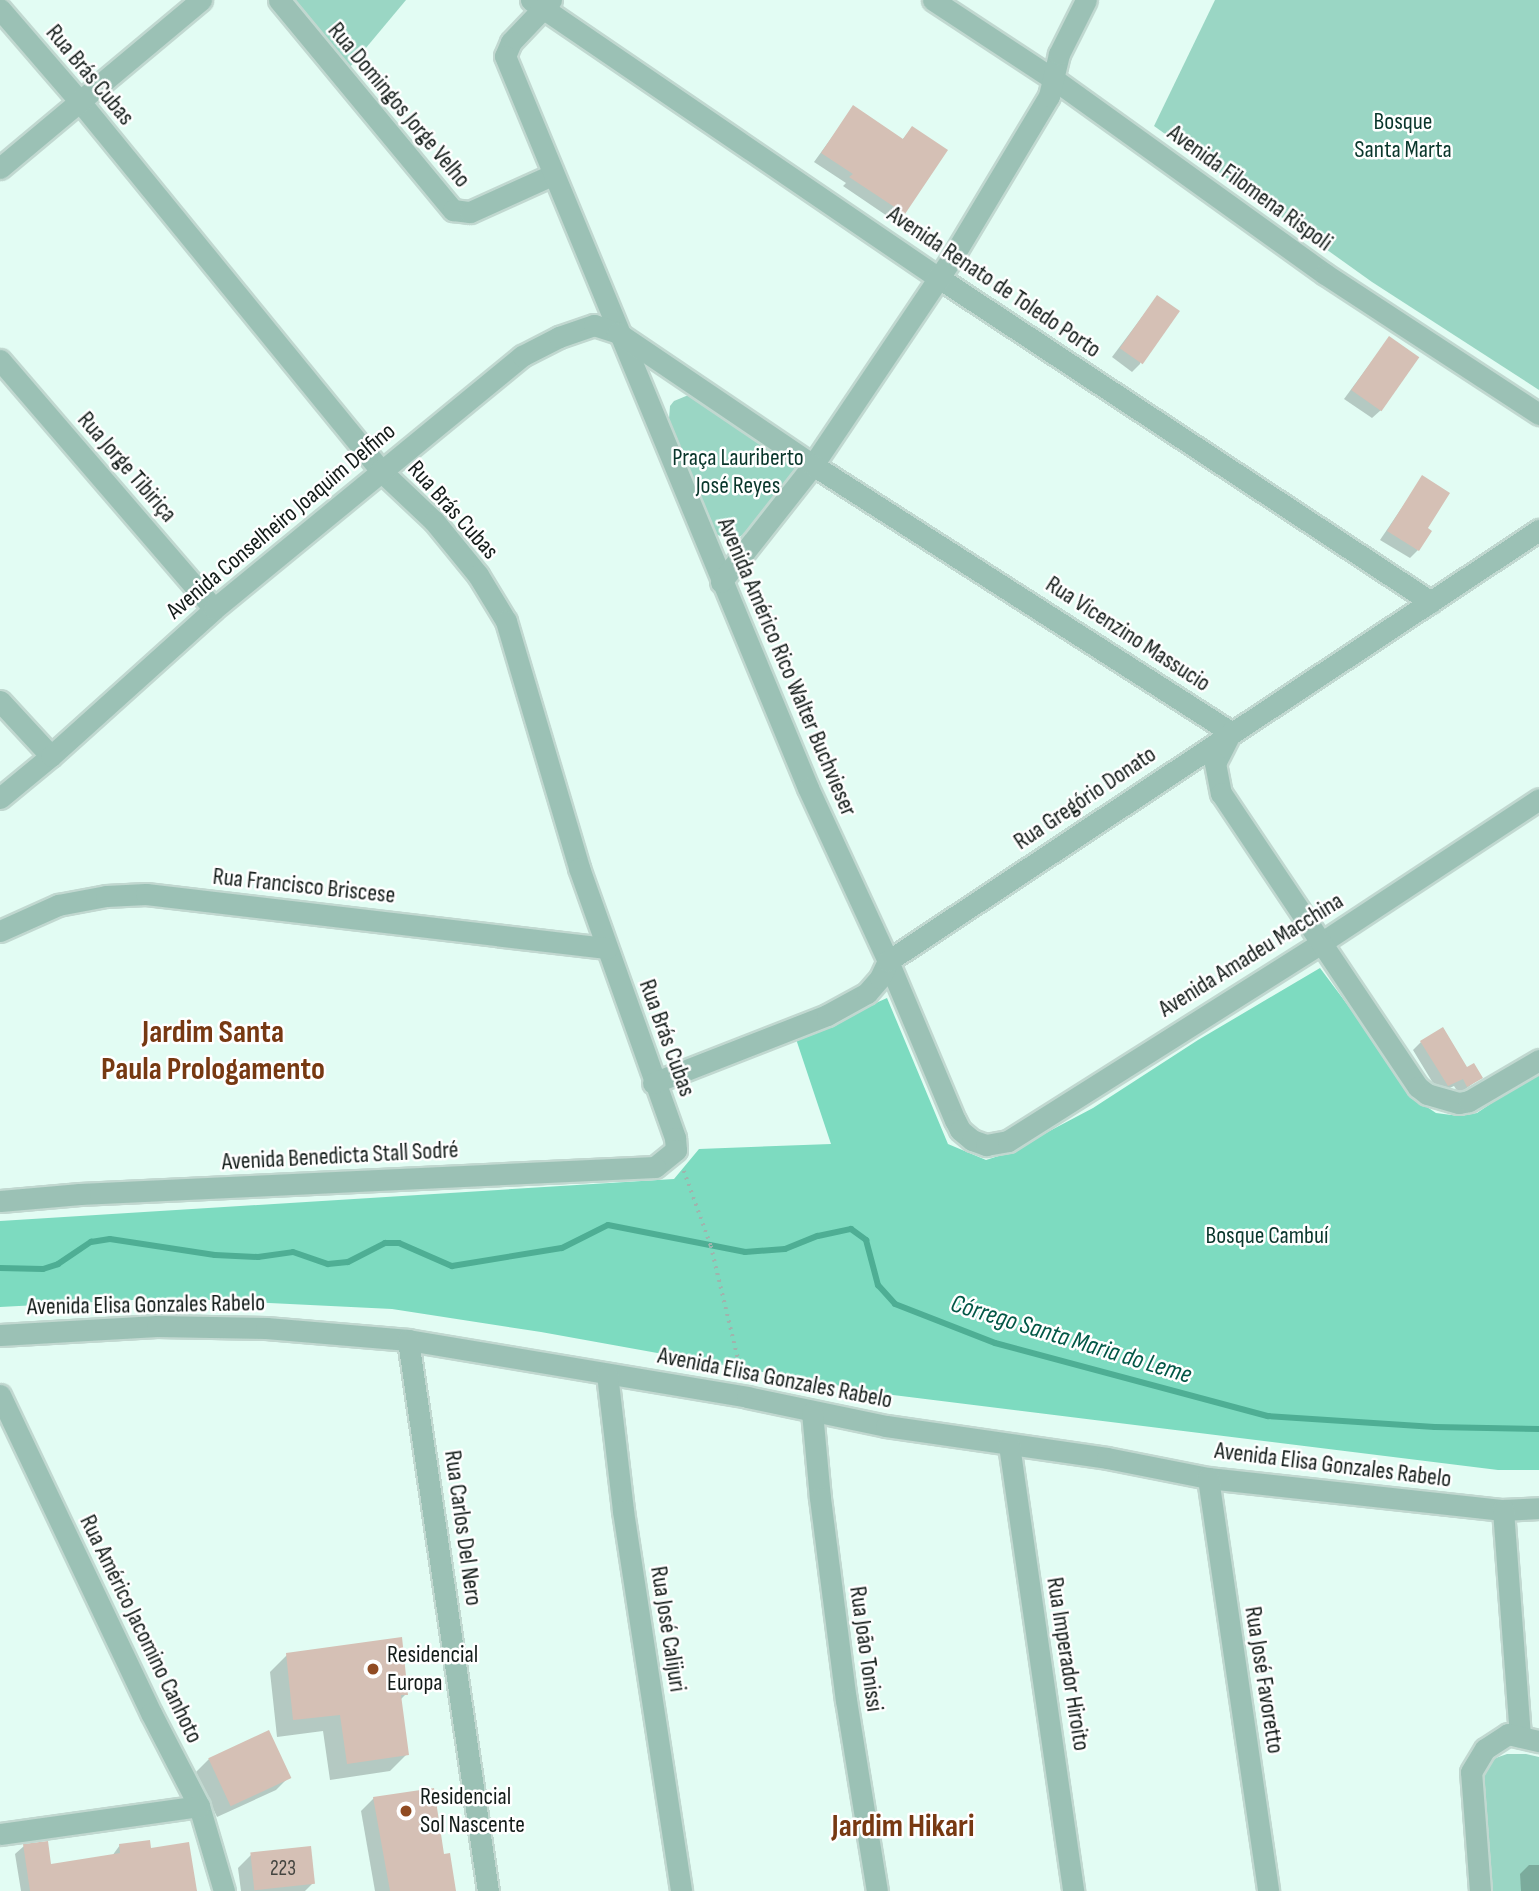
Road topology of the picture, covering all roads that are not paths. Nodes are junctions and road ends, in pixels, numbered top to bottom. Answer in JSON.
{"nodes":[{"id":1,"x":201,"y":0,"type":"edge"},
{"id":2,"x":279,"y":0,"type":"edge"},
{"id":3,"x":933,"y":0,"type":"edge"},
{"id":4,"x":1086,"y":0,"type":"edge"},
{"id":5,"x":542,"y":3,"type":"edge"},
{"id":6,"x":0,"y":9,"type":"edge"},
{"id":7,"x":1055,"y":80,"type":"junction"},
{"id":8,"x":81,"y":103,"type":"junction"},
{"id":9,"x":0,"y":168,"type":"edge"},
{"id":10,"x":552,"y":175,"type":"junction"},
{"id":11,"x":939,"y":278,"type":"junction"},
{"id":12,"x":618,"y":333,"type":"junction"},
{"id":13,"x":0,"y":360,"type":"edge"},
{"id":14,"x":1539,"y":414,"type":"edge"},
{"id":15,"x":813,"y":465,"type":"junction"},
{"id":16,"x":380,"y":470,"type":"junction"},
{"id":17,"x":1539,"y":530,"type":"edge"},
{"id":18,"x":721,"y":582,"type":"junction"},
{"id":19,"x":1431,"y":602,"type":"junction"},
{"id":20,"x":214,"y":609,"type":"junction"},
{"id":21,"x":0,"y":701,"type":"edge"},
{"id":22,"x":1231,"y":732,"type":"junction"},
{"id":23,"x":51,"y":756,"type":"junction"},
{"id":24,"x":0,"y":798,"type":"edge"},
{"id":25,"x":1539,"y":799,"type":"edge"},
{"id":26,"x":0,"y":931,"type":"edge"},
{"id":27,"x":1321,"y":943,"type":"junction"},
{"id":28,"x":607,"y":948,"type":"junction"},
{"id":29,"x":888,"y":961,"type":"junction"},
{"id":30,"x":1539,"y":1060,"type":"edge"},
{"id":31,"x":653,"y":1083,"type":"junction"},
{"id":32,"x":986,"y":1145,"type":"joint"},
{"id":33,"x":676,"y":1150,"type":"joint"},
{"id":34,"x":0,"y":1202,"type":"edge"},
{"id":35,"x":0,"y":1335,"type":"edge"},
{"id":36,"x":408,"y":1340,"type":"junction"},
{"id":37,"x":607,"y":1374,"type":"junction"},
{"id":38,"x":0,"y":1395,"type":"edge"},
{"id":39,"x":812,"y":1412,"type":"junction"},
{"id":40,"x":1009,"y":1445,"type":"junction"},
{"id":41,"x":1208,"y":1478,"type":"junction"},
{"id":42,"x":1539,"y":1507,"type":"edge"},
{"id":43,"x":1503,"y":1510,"type":"junction"},
{"id":44,"x":1530,"y":1738,"type":"edge"},
{"id":45,"x":199,"y":1806,"type":"junction"},
{"id":46,"x":0,"y":1834,"type":"edge"},
{"id":47,"x":223,"y":1891,"type":"edge"},
{"id":48,"x":488,"y":1891,"type":"edge"},
{"id":49,"x":681,"y":1891,"type":"edge"},
{"id":50,"x":877,"y":1891,"type":"edge"},
{"id":51,"x":1073,"y":1891,"type":"edge"},
{"id":52,"x":1268,"y":1891,"type":"edge"},
{"id":53,"x":1480,"y":1891,"type":"edge"}],
"edges":[{"from":1,"to":8,"type":"street"},
{"from":2,"to":10,"type":"street","name":"Rua Domingos Jorge Velho"},
{"from":3,"to":7,"type":"street","name":"Avenida Filomena Rispoli"},
{"from":4,"to":7,"type":"street"},
{"from":5,"to":10,"type":"street","name":"Avenida Américo Rico Walter Buchvieser"},
{"from":5,"to":11,"type":"street","name":"Avenida Renato de Toledo Porto"},
{"from":6,"to":8,"type":"street","name":"Rua Brás Cubas"},
{"from":7,"to":11,"type":"street"},
{"from":7,"to":14,"type":"street","name":"Avenida Filomena Rispoli"},
{"from":8,"to":9,"type":"street"},
{"from":8,"to":16,"type":"street","name":"Rua Brás Cubas"},
{"from":10,"to":12,"type":"street","name":"Avenida Américo Rico Walter Buchvieser"},
{"from":11,"to":15,"type":"street"},
{"from":11,"to":19,"type":"street","name":"Avenida Renato de Toledo Porto"},
{"from":12,"to":15,"type":"street","name":"Rua Vicenzino Massucio"},
{"from":12,"to":16,"type":"street","name":"Avenida Conselheiro Joaquim Delfino"},
{"from":12,"to":18,"type":"street","name":"Avenida Américo Rico Walter Buchvieser"},
{"from":13,"to":20,"type":"street","name":"Rua Jorge Tibiriça"},
{"from":15,"to":18,"type":"street"},
{"from":15,"to":22,"type":"street","name":"Rua Vicenzino Massucio"},
{"from":16,"to":20,"type":"street","name":"Avenida Conselheiro Joaquim Delfino"},
{"from":16,"to":28,"type":"street","name":"Rua Brás Cubas"},
{"from":17,"to":19,"type":"street","name":"Rua Gregório Donato"},
{"from":18,"to":29,"type":"street","name":"Avenida Américo Rico Walter Buchvieser"},
{"from":19,"to":22,"type":"street","name":"Rua Gregório Donato"},
{"from":20,"to":23,"type":"street","name":"Avenida Conselheiro Joaquim Delfino"},
{"from":21,"to":23,"type":"street"},
{"from":22,"to":27,"type":"street"},
{"from":22,"to":29,"type":"street","name":"Rua Gregório Donato"},
{"from":23,"to":24,"type":"street","name":"Avenida Conselheiro Joaquim Delfino"},
{"from":25,"to":27,"type":"street","name":"Avenida Amadeu Macchina"},
{"from":26,"to":28,"type":"street","name":"Rua Francisco Briscese"},
{"from":27,"to":30,"type":"street"},
{"from":27,"to":32,"type":"street","name":"Avenida Amadeu Macchina"},
{"from":28,"to":31,"type":"street","name":"Rua Brás Cubas"},
{"from":29,"to":31,"type":"street","name":"Rua Gregório Donato"},
{"from":29,"to":32,"type":"street","name":"Avenida Américo Rico Walter Buchvieser"},
{"from":31,"to":33,"type":"street","name":"Rua Brás Cubas"},
{"from":33,"to":34,"type":"street","name":"Avenida Benedicta Stall Sodré"},
{"from":35,"to":36,"type":"street","name":"Avenida Elisa Gonzales Rabelo"},
{"from":36,"to":37,"type":"street","name":"Avenida Elisa Gonzales Rabelo"},
{"from":36,"to":48,"type":"street","name":"Rua Carlos Del Nero"},
{"from":37,"to":39,"type":"street","name":"Avenida Elisa Gonzales Rabelo"},
{"from":37,"to":49,"type":"street","name":"Rua José Calijuri"},
{"from":38,"to":45,"type":"street","name":"Rua Américo Jacomino Canhoto"},
{"from":39,"to":40,"type":"street","name":"Avenida Elisa Gonzales Rabelo"},
{"from":39,"to":50,"type":"street","name":"Rua João Tonissi"},
{"from":40,"to":41,"type":"street","name":"Avenida Elisa Gonzales Rabelo"},
{"from":40,"to":51,"type":"street","name":"Rua Imperador Hiroito"},
{"from":41,"to":43,"type":"street","name":"Avenida Elisa Gonzales Rabelo"},
{"from":41,"to":52,"type":"street","name":"Rua José Favoretto"},
{"from":42,"to":43,"type":"street","name":"Avenida Elisa Gonzales Rabelo"},
{"from":43,"to":44,"type":"street"},
{"from":44,"to":53,"type":"street"},
{"from":45,"to":46,"type":"street"},
{"from":45,"to":47,"type":"street","name":"Rua Américo Jacomino Canhoto"}]}
